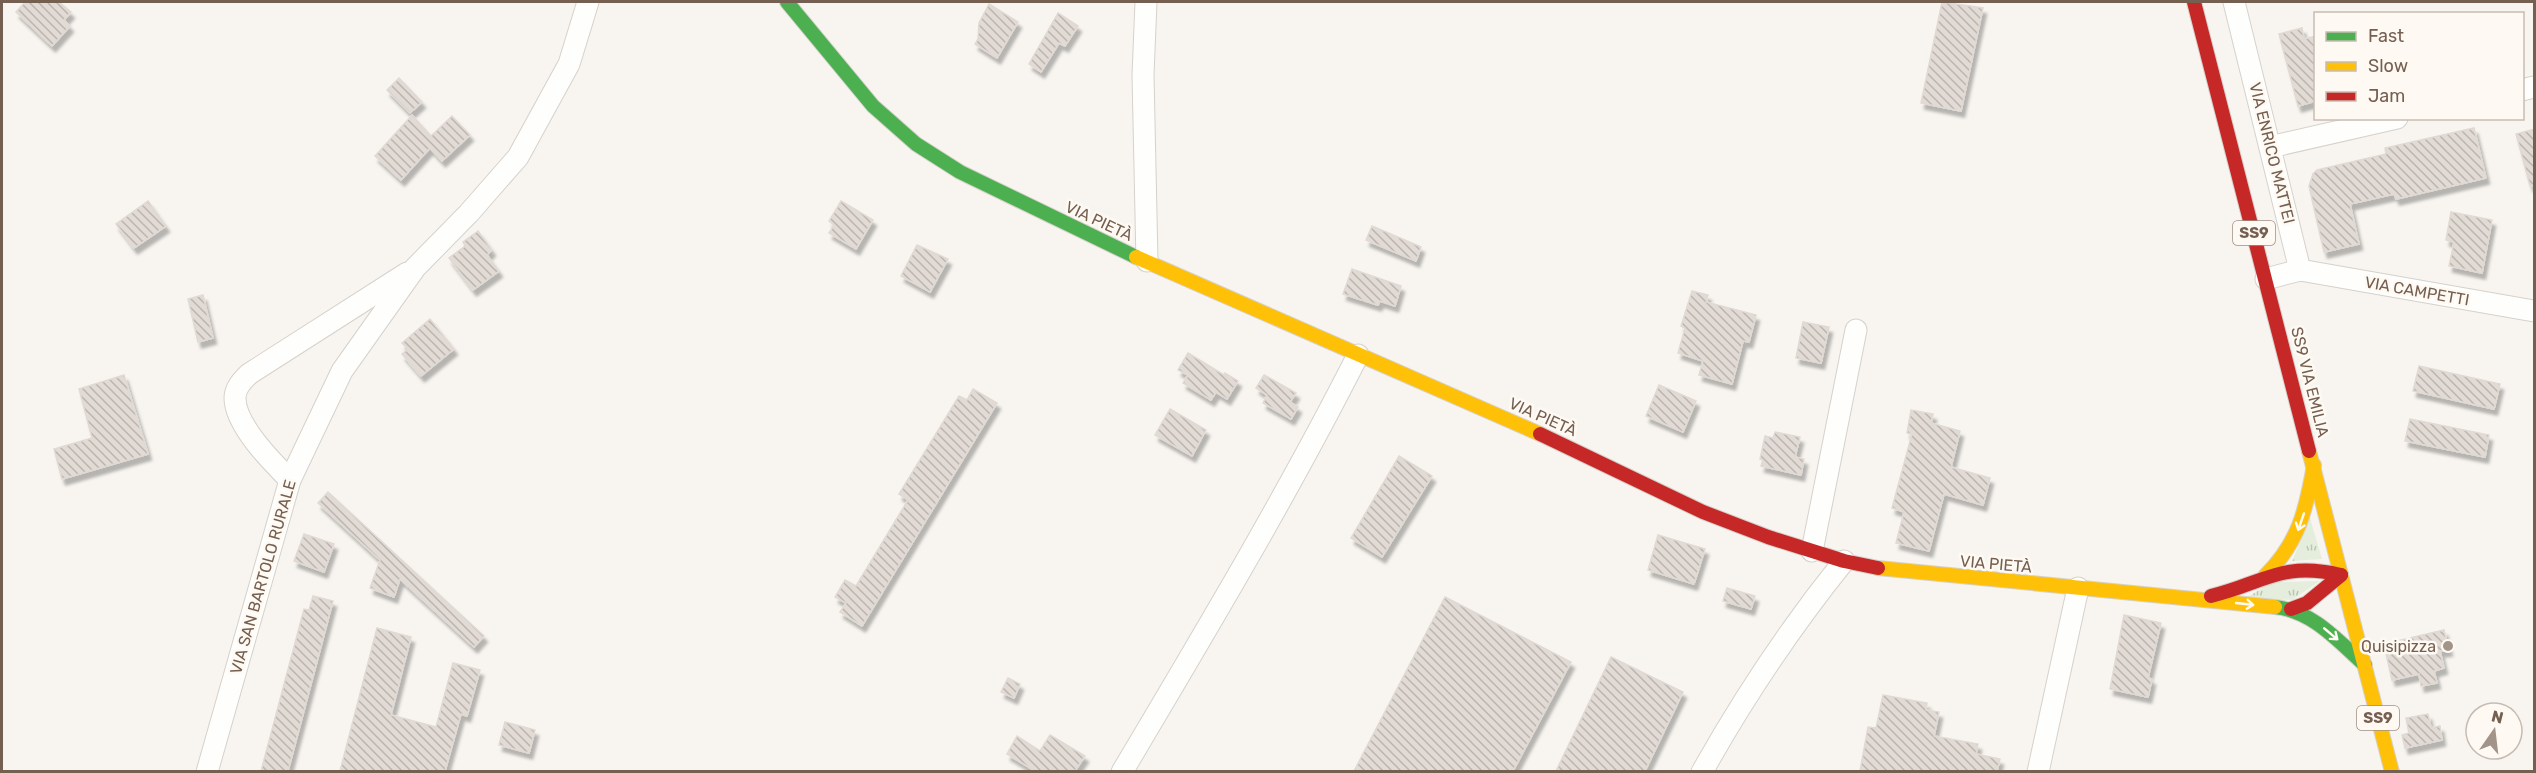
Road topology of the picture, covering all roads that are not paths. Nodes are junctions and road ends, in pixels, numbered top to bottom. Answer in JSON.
{"nodes":[{"id":1,"x":588,"y":2,"type":"edge"},
{"id":2,"x":787,"y":2,"type":"edge"},
{"id":3,"x":1146,"y":2,"type":"edge"},
{"id":4,"x":2194,"y":2,"type":"edge"},
{"id":5,"x":2234,"y":2,"type":"edge"},
{"id":6,"x":2388,"y":120,"type":"edge"},
{"id":7,"x":2271,"y":147,"type":"junction"},
{"id":8,"x":1147,"y":261,"type":"junction"},
{"id":9,"x":415,"y":268,"type":"junction"},
{"id":10,"x":2300,"y":270,"type":"junction"},
{"id":11,"x":2266,"y":279,"type":"junction"},
{"id":12,"x":2535,"y":311,"type":"edge"},
{"id":13,"x":1856,"y":330,"type":"dead end"},
{"id":14,"x":1358,"y":355,"type":"junction"},
{"id":15,"x":2314,"y":465,"type":"junction"},
{"id":16,"x":290,"y":480,"type":"junction"},
{"id":17,"x":1812,"y":551,"type":"junction"},
{"id":18,"x":1844,"y":561,"type":"junction"},
{"id":19,"x":2342,"y":575,"type":"junction"},
{"id":20,"x":2265,"y":576,"type":"junction"},
{"id":21,"x":2078,"y":588,"type":"junction"},
{"id":22,"x":2200,"y":599,"type":"junction"},
{"id":23,"x":2291,"y":609,"type":"junction"},
{"id":24,"x":2364,"y":665,"type":"junction"},
{"id":25,"x":207,"y":771,"type":"edge"},
{"id":26,"x":1122,"y":771,"type":"edge"},
{"id":27,"x":1702,"y":771,"type":"edge"},
{"id":28,"x":2038,"y":771,"type":"edge"},
{"id":29,"x":2392,"y":771,"type":"edge"}],
"edges":[{"from":1,"to":9,"type":"street","name":"VIA SAN BARTOLO RURALE"},
{"from":2,"to":8,"type":"street","name":"VIA PIETÀ"},
{"from":3,"to":8,"type":"street"},
{"from":4,"to":11,"type":"street","name":"SS9 VIA EMILIA","number":"SS9"},
{"from":5,"to":7,"type":"street","name":"VIA ENRICO MATTEI"},
{"from":6,"to":7,"type":"street"},
{"from":7,"to":10,"type":"street","name":"VIA ENRICO MATTEI"},
{"from":8,"to":14,"type":"street","name":"VIA PIETÀ"},
{"from":9,"to":16,"type":"street","name":"VIA SAN BARTOLO RURALE"},
{"from":9,"to":16,"type":"street"},
{"from":10,"to":11,"type":"street"},
{"from":10,"to":12,"type":"street","name":"VIA CAMPETTI"},
{"from":11,"to":15,"type":"street","name":"SS9 VIA EMILIA","number":"SS9"},
{"from":13,"to":17,"type":"street"},
{"from":14,"to":17,"type":"street","name":"VIA PIETÀ"},
{"from":14,"to":26,"type":"street"},
{"from":15,"to":19,"type":"street","name":"SS9 VIA EMILIA","number":"SS9"},
{"from":15,"to":20,"type":"street","one_way":true},
{"from":16,"to":25,"type":"street","name":"VIA SAN BARTOLO RURALE"},
{"from":17,"to":18,"type":"street","name":"VIA PIETÀ"},
{"from":18,"to":21,"type":"street","name":"VIA PIETÀ"},
{"from":18,"to":27,"type":"street"},
{"from":19,"to":20,"type":"street"},
{"from":19,"to":23,"type":"street"},
{"from":19,"to":24,"type":"street","name":"SS9 VIA EMILIA","number":"SS9"},
{"from":20,"to":22,"type":"street"},
{"from":21,"to":22,"type":"street","name":"VIA PIETÀ"},
{"from":21,"to":28,"type":"street"},
{"from":22,"to":23,"type":"street","name":"VIA PIETÀ","one_way":true},
{"from":23,"to":24,"type":"street","name":"VIA PIETÀ","one_way":true},
{"from":24,"to":29,"type":"street","name":"SS9 VIA EMILIA","number":"SS9"}]}
